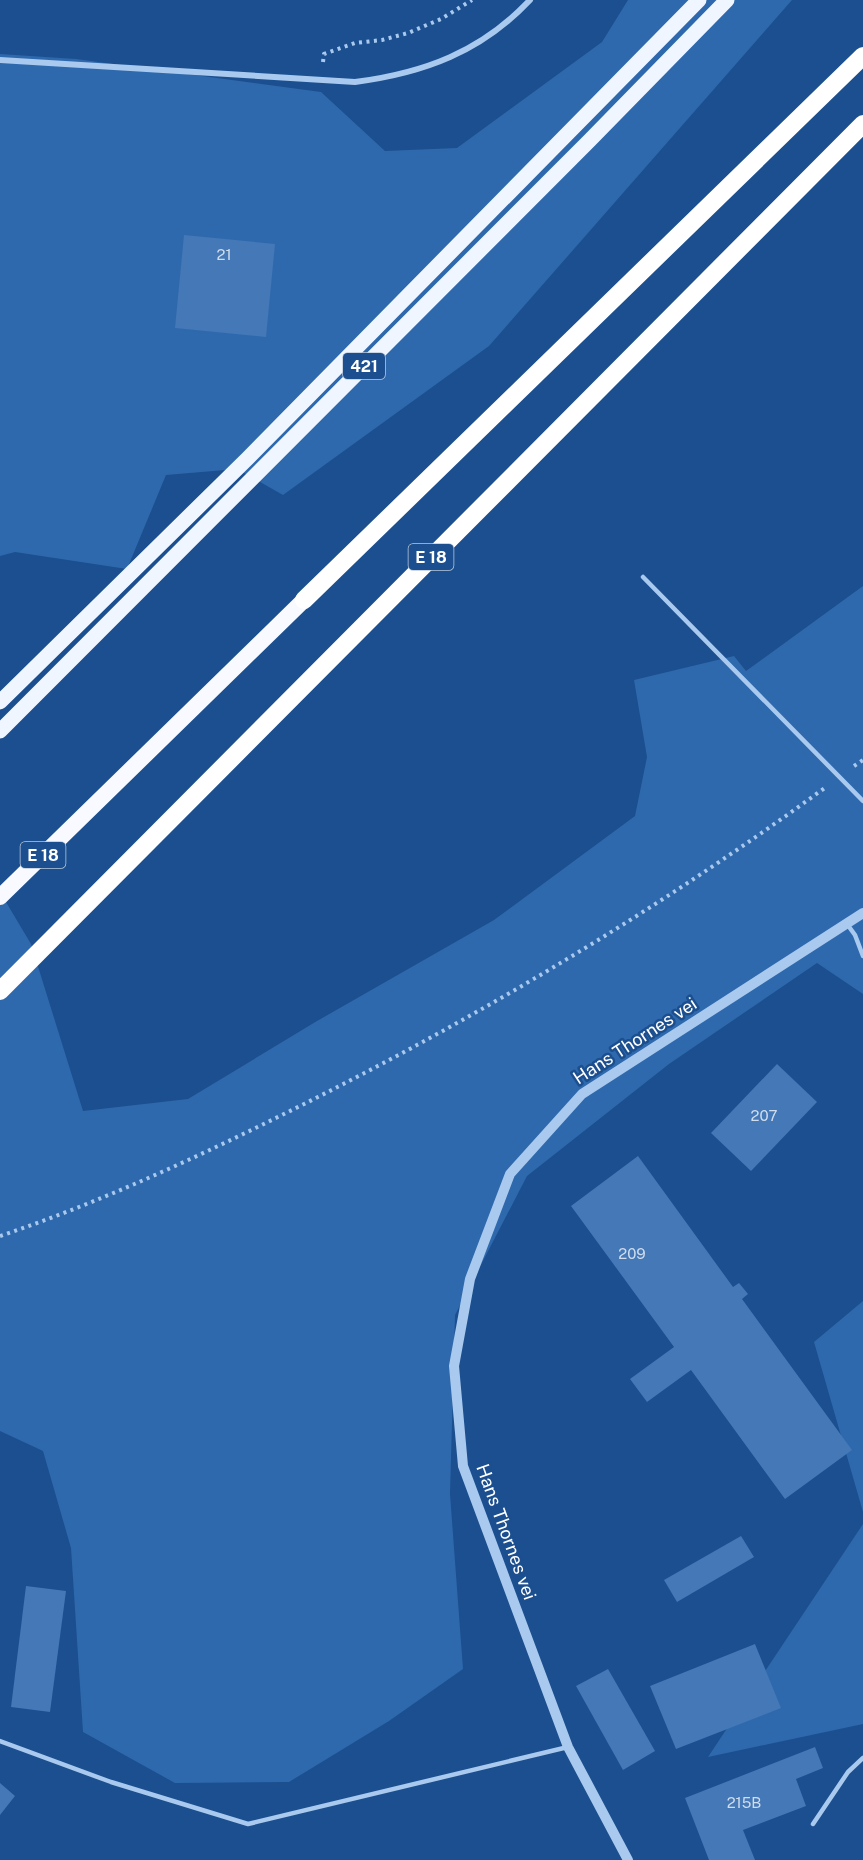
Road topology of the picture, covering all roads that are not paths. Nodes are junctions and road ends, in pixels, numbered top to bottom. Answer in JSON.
{"nodes":[{"id":1,"x":530,"y":0,"type":"edge"},
{"id":2,"x":699,"y":0,"type":"edge"},
{"id":3,"x":727,"y":0,"type":"edge"},
{"id":4,"x":863,"y":56,"type":"edge"},
{"id":5,"x":0,"y":60,"type":"edge"},
{"id":6,"x":863,"y":124,"type":"edge"},
{"id":7,"x":643,"y":576,"type":"dead end"},
{"id":8,"x":304,"y":600,"type":"joint"},
{"id":9,"x":0,"y":702,"type":"edge"},
{"id":10,"x":0,"y":731,"type":"edge"},
{"id":11,"x":863,"y":801,"type":"edge"},
{"id":12,"x":0,"y":897,"type":"edge"},
{"id":13,"x":863,"y":913,"type":"edge"},
{"id":14,"x":847,"y":924,"type":"junction"},
{"id":15,"x":863,"y":956,"type":"edge"},
{"id":16,"x":0,"y":991,"type":"edge"},
{"id":17,"x":0,"y":1741,"type":"edge"},
{"id":18,"x":568,"y":1747,"type":"junction"},
{"id":19,"x":863,"y":1758,"type":"edge"},
{"id":20,"x":813,"y":1824,"type":"dead end"},
{"id":21,"x":628,"y":1860,"type":"edge"}],
"edges":[{"from":1,"to":5,"type":"street"},
{"from":2,"to":9,"type":"main road","number":"421"},
{"from":3,"to":10,"type":"main road","number":"421"},
{"from":4,"to":8,"type":"highway","number":"E 18"},
{"from":6,"to":16,"type":"highway","number":"E 18"},
{"from":7,"to":11,"type":"lane"},
{"from":8,"to":12,"type":"highway","number":"E 18"},
{"from":13,"to":14,"type":"street","name":"Hans Thornes vei"},
{"from":14,"to":15,"type":"lane"},
{"from":14,"to":18,"type":"street","name":"Hans Thornes vei"},
{"from":17,"to":18,"type":"lane"},
{"from":18,"to":21,"type":"street","name":"Hans Thornes vei"},
{"from":19,"to":20,"type":"lane"}]}
